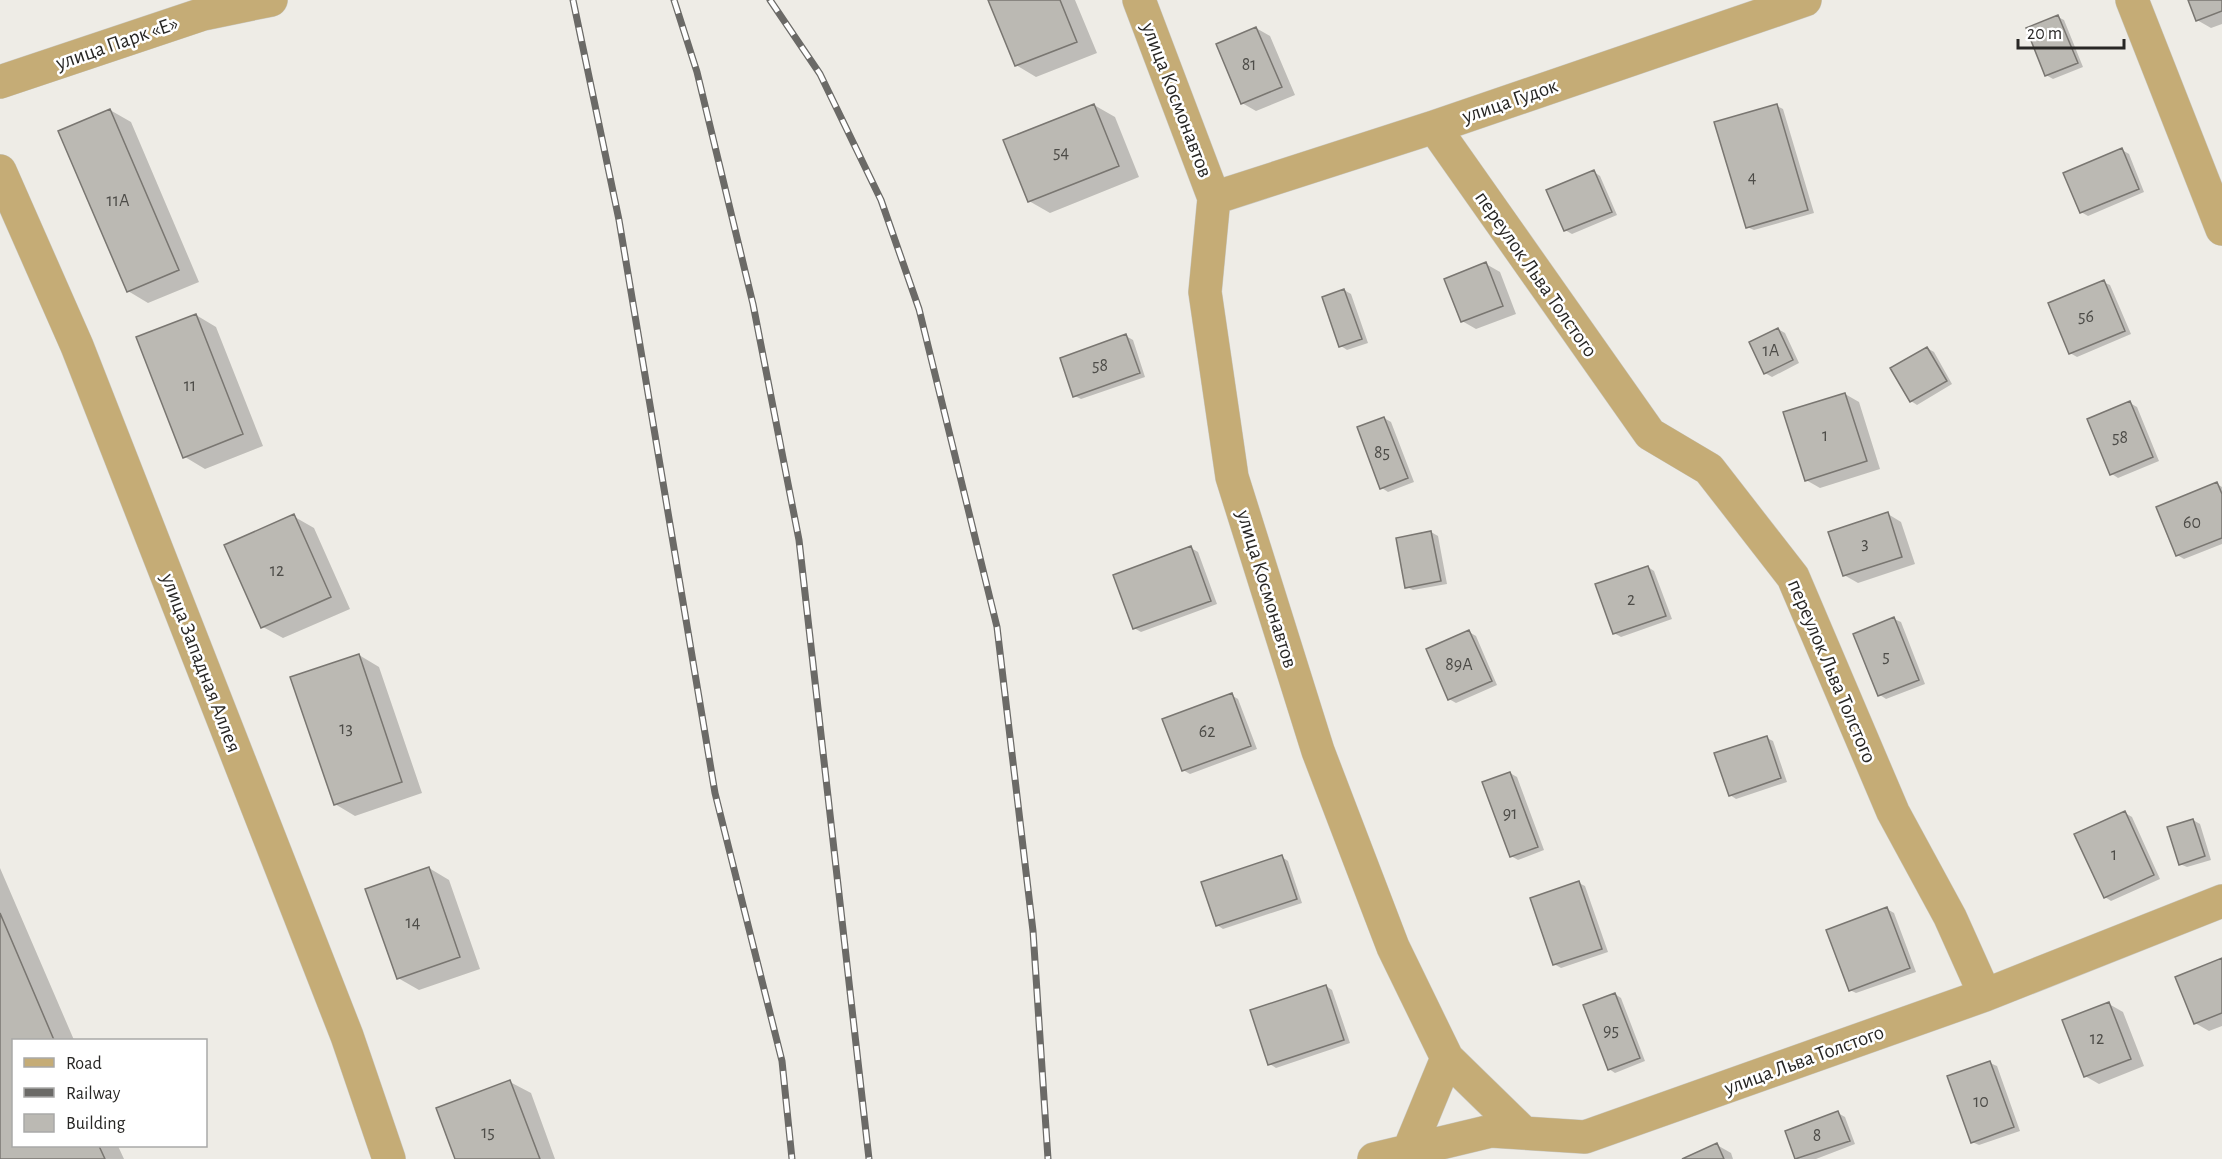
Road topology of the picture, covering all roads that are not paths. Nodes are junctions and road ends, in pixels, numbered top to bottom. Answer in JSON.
{"nodes":[{"id":1,"x":271,"y":0,"type":"edge"},
{"id":2,"x":1139,"y":0,"type":"edge"},
{"id":3,"x":1805,"y":0,"type":"edge"},
{"id":4,"x":2132,"y":0,"type":"edge"},
{"id":5,"x":0,"y":82,"type":"edge"},
{"id":6,"x":1434,"y":127,"type":"junction"},
{"id":7,"x":0,"y":171,"type":"edge"},
{"id":8,"x":1215,"y":198,"type":"junction"},
{"id":9,"x":2222,"y":229,"type":"edge"},
{"id":10,"x":2222,"y":901,"type":"edge"},
{"id":11,"x":1985,"y":995,"type":"junction"},
{"id":12,"x":1447,"y":1058,"type":"junction"},
{"id":13,"x":1524,"y":1133,"type":"junction"},
{"id":14,"x":1590,"y":1148,"type":"edge"},
{"id":15,"x":1409,"y":1150,"type":"junction"},
{"id":16,"x":389,"y":1159,"type":"edge"},
{"id":17,"x":1374,"y":1159,"type":"edge"}],
"edges":[{"from":1,"to":5,"type":"street","name":"улица Парк «Е»"},
{"from":2,"to":8,"type":"street","name":"улица Космонавтов"},
{"from":3,"to":6,"type":"street","name":"улица Гудок"},
{"from":4,"to":9,"type":"street"},
{"from":6,"to":8,"type":"street","name":"улица Гудок"},
{"from":6,"to":11,"type":"street","name":"переулок Льва Толстого"},
{"from":7,"to":16,"type":"street","name":"улица Западная Аллея"},
{"from":8,"to":12,"type":"street","name":"улица Космонавтов"},
{"from":10,"to":11,"type":"street","name":"улица Льва Толстого"},
{"from":11,"to":14,"type":"street","name":"улица Льва Толстого"},
{"from":12,"to":13,"type":"street","name":"улица Космонавтов"},
{"from":12,"to":15,"type":"street"},
{"from":13,"to":14,"type":"street","name":"улица Льва Толстого"},
{"from":13,"to":15,"type":"street","name":"улица Льва Толстого"},
{"from":15,"to":17,"type":"street","name":"улица Льва Толстого"}]}
